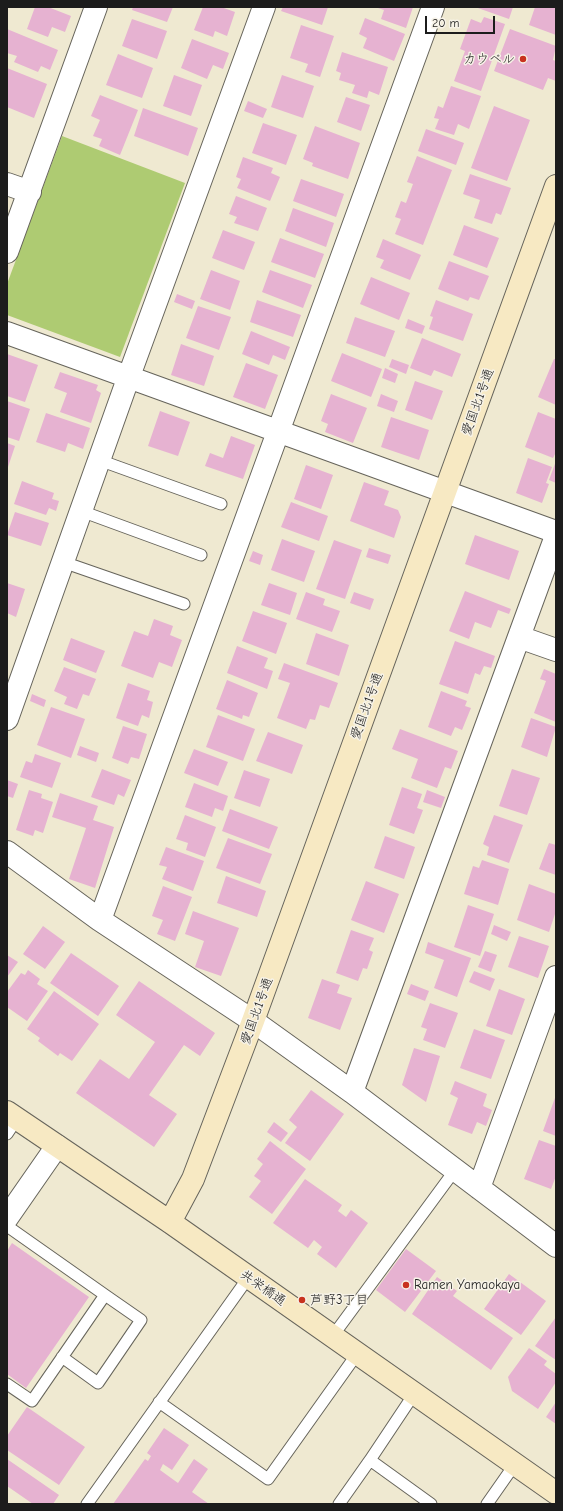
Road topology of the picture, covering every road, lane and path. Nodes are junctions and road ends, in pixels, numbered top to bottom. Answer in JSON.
{"nodes":[{"id":1,"x":96,"y":7,"type":"edge"},
{"id":2,"x":264,"y":7,"type":"edge"},
{"id":3,"x":433,"y":7,"type":"edge"},
{"id":4,"x":7,"y":184,"type":"edge"},
{"id":5,"x":556,"y":186,"type":"edge"},
{"id":6,"x":30,"y":192,"type":"junction"},
{"id":7,"x":7,"y":252,"type":"edge"},
{"id":8,"x":7,"y":333,"type":"edge"},
{"id":9,"x":129,"y":376,"type":"junction"},
{"id":10,"x":278,"y":431,"type":"junction"},
{"id":11,"x":99,"y":460,"type":"junction"},
{"id":12,"x":445,"y":491,"type":"junction"},
{"id":13,"x":220,"y":504,"type":"dead end"},
{"id":14,"x":81,"y":511,"type":"junction"},
{"id":15,"x":556,"y":532,"type":"edge"},
{"id":16,"x":556,"y":536,"type":"edge"},
{"id":17,"x":202,"y":555,"type":"dead end"},
{"id":18,"x":63,"y":562,"type":"junction"},
{"id":19,"x":184,"y":604,"type":"dead end"},
{"id":20,"x":519,"y":637,"type":"junction"},
{"id":21,"x":556,"y":650,"type":"edge"},
{"id":22,"x":7,"y":719,"type":"edge"},
{"id":23,"x":7,"y":852,"type":"edge"},
{"id":24,"x":100,"y":920,"type":"junction"},
{"id":25,"x":556,"y":977,"type":"edge"},
{"id":26,"x":253,"y":1021,"type":"junction"},
{"id":27,"x":352,"y":1092,"type":"junction"},
{"id":28,"x":10,"y":1122,"type":"edge"},
{"id":29,"x":58,"y":1146,"type":"junction"},
{"id":30,"x":455,"y":1170,"type":"junction"},
{"id":31,"x":479,"y":1188,"type":"junction"},
{"id":32,"x":7,"y":1218,"type":"edge"},
{"id":33,"x":170,"y":1222,"type":"junction"},
{"id":34,"x":7,"y":1226,"type":"edge"},
{"id":35,"x":556,"y":1246,"type":"edge"},
{"id":36,"x":248,"y":1278,"type":"junction"},
{"id":37,"x":106,"y":1295,"type":"junction"},
{"id":38,"x":332,"y":1337,"type":"junction"},
{"id":39,"x":357,"y":1354,"type":"junction"},
{"id":40,"x":62,"y":1357,"type":"junction"},
{"id":41,"x":7,"y":1384,"type":"edge"},
{"id":42,"x":414,"y":1394,"type":"junction"},
{"id":43,"x":160,"y":1402,"type":"junction"},
{"id":44,"x":370,"y":1460,"type":"junction"},
{"id":45,"x":515,"y":1464,"type":"junction"},
{"id":46,"x":556,"y":1493,"type":"edge"},
{"id":47,"x":556,"y":1496,"type":"edge"},
{"id":48,"x":87,"y":1504,"type":"edge"},
{"id":49,"x":340,"y":1504,"type":"edge"},
{"id":50,"x":431,"y":1504,"type":"edge"},
{"id":51,"x":487,"y":1504,"type":"edge"},
{"id":52,"x":550,"y":1504,"type":"edge"}],
"edges":[{"from":1,"to":6,"type":"street"},
{"from":2,"to":9,"type":"street"},
{"from":3,"to":10,"type":"street"},
{"from":4,"to":6,"type":"street"},
{"from":5,"to":12,"type":"street","name":"愛国北1号通"},
{"from":6,"to":7,"type":"street"},
{"from":8,"to":9,"type":"street"},
{"from":9,"to":10,"type":"street"},
{"from":9,"to":11,"type":"street"},
{"from":10,"to":12,"type":"street"},
{"from":10,"to":24,"type":"street"},
{"from":11,"to":13,"type":"lane"},
{"from":11,"to":14,"type":"street"},
{"from":12,"to":15,"type":"street"},
{"from":12,"to":26,"type":"street","name":"愛国北1号通"},
{"from":14,"to":17,"type":"lane"},
{"from":14,"to":18,"type":"street"},
{"from":16,"to":20,"type":"street"},
{"from":18,"to":19,"type":"lane"},
{"from":18,"to":22,"type":"street"},
{"from":20,"to":21,"type":"street"},
{"from":20,"to":27,"type":"street"},
{"from":23,"to":24,"type":"street"},
{"from":24,"to":26,"type":"street"},
{"from":25,"to":31,"type":"street"},
{"from":26,"to":27,"type":"street"},
{"from":26,"to":33,"type":"street","name":"愛国北1号通"},
{"from":27,"to":30,"type":"street"},
{"from":28,"to":29,"type":"street","name":"共栄橋通"},
{"from":29,"to":32,"type":"street"},
{"from":29,"to":33,"type":"street","name":"共栄橋通"},
{"from":30,"to":31,"type":"street"},
{"from":30,"to":38,"type":"lane"},
{"from":31,"to":35,"type":"street"},
{"from":33,"to":36,"type":"street","name":"共栄橋通"},
{"from":34,"to":37,"type":"lane"},
{"from":36,"to":38,"type":"street","name":"共栄橋通"},
{"from":36,"to":43,"type":"lane"},
{"from":37,"to":40,"type":"lane"},
{"from":37,"to":40,"type":"lane"},
{"from":38,"to":39,"type":"street","name":"共栄橋通"},
{"from":39,"to":42,"type":"street","name":"共栄橋通"},
{"from":39,"to":43,"type":"lane"},
{"from":40,"to":41,"type":"lane"},
{"from":42,"to":44,"type":"lane"},
{"from":42,"to":45,"type":"street","name":"共栄橋通"},
{"from":43,"to":48,"type":"lane"},
{"from":44,"to":49,"type":"lane"},
{"from":44,"to":50,"type":"lane"},
{"from":45,"to":46,"type":"street","name":"共栄橋通"},
{"from":45,"to":51,"type":"lane"},
{"from":47,"to":52,"type":"lane"}]}
